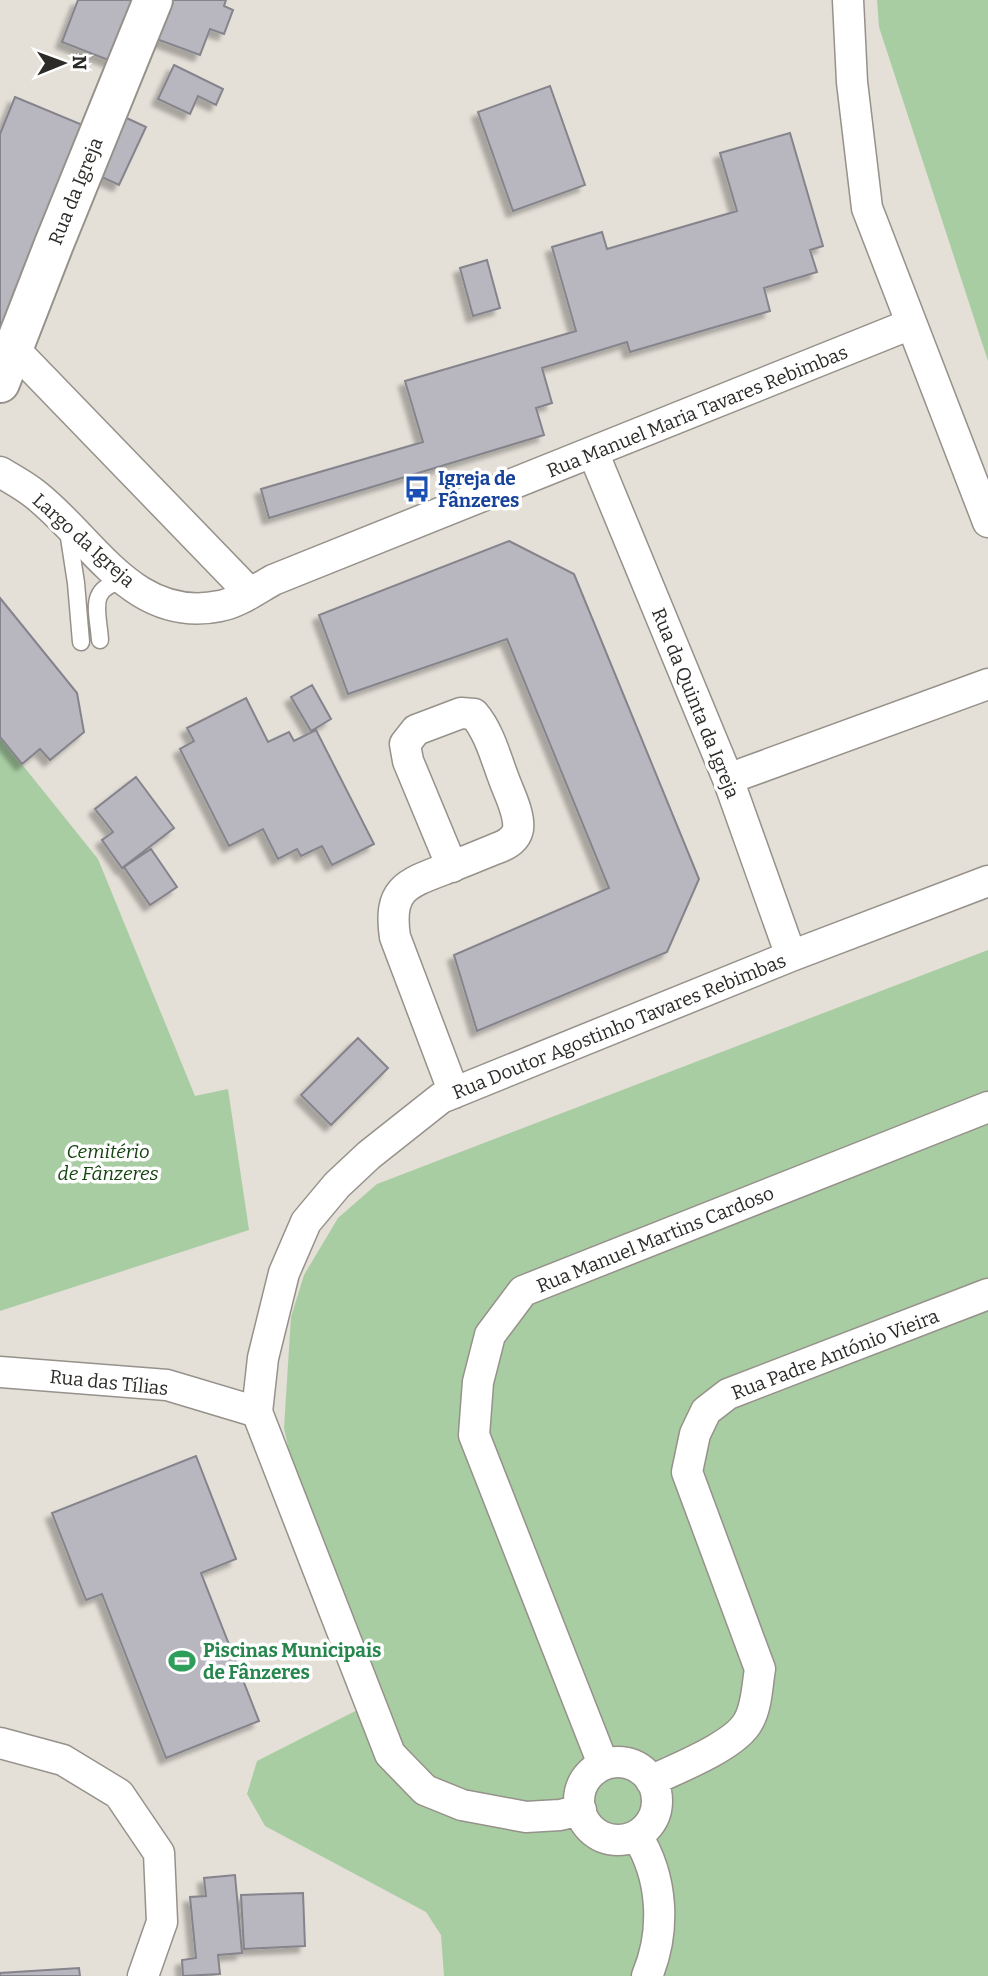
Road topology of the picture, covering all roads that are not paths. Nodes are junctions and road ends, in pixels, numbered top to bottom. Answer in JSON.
{"nodes":[{"id":1,"x":153,"y":0,"type":"edge"},
{"id":2,"x":848,"y":0,"type":"edge"},
{"id":3,"x":911,"y":324,"type":"junction"},
{"id":4,"x":6,"y":366,"type":"edge"},
{"id":5,"x":593,"y":452,"type":"junction"},
{"id":6,"x":0,"y":472,"type":"edge"},
{"id":7,"x":988,"y":522,"type":"edge"},
{"id":8,"x":66,"y":525,"type":"junction"},
{"id":9,"x":123,"y":581,"type":"junction"},
{"id":10,"x":250,"y":593,"type":"junction"},
{"id":11,"x":100,"y":640,"type":"dead end"},
{"id":12,"x":81,"y":642,"type":"dead end"},
{"id":13,"x":988,"y":684,"type":"edge"},
{"id":14,"x":728,"y":779,"type":"junction"},
{"id":15,"x":452,"y":867,"type":"junction"},
{"id":16,"x":988,"y":881,"type":"edge"},
{"id":17,"x":790,"y":956,"type":"junction"},
{"id":18,"x":454,"y":1094,"type":"junction"},
{"id":19,"x":988,"y":1107,"type":"edge"},
{"id":20,"x":988,"y":1294,"type":"edge"},
{"id":21,"x":0,"y":1372,"type":"edge"},
{"id":22,"x":257,"y":1412,"type":"junction"},
{"id":23,"x":0,"y":1743,"type":"edge"},
{"id":24,"x":603,"y":1764,"type":"junction"},
{"id":25,"x":651,"y":1781,"type":"junction"},
{"id":26,"x":581,"y":1810,"type":"junction"},
{"id":27,"x":637,"y":1836,"type":"junction"},
{"id":28,"x":143,"y":1976,"type":"edge"},
{"id":29,"x":647,"y":1976,"type":"edge"}],
"edges":[{"from":1,"to":4,"type":"street","name":"Rua da Igreja"},
{"from":2,"to":3,"type":"street"},
{"from":3,"to":5,"type":"street","name":"Rua Manuel Maria Tavares Rebimbas"},
{"from":3,"to":7,"type":"street"},
{"from":4,"to":10,"type":"street"},
{"from":5,"to":10,"type":"street","name":"Rua Manuel Maria Tavares Rebimbas"},
{"from":5,"to":14,"type":"street","name":"Rua da Quinta da Igreja"},
{"from":6,"to":8,"type":"street","name":"Largo da Igreja"},
{"from":8,"to":9,"type":"street","name":"Largo da Igreja"},
{"from":8,"to":12,"type":"lane"},
{"from":9,"to":10,"type":"street","name":"Largo da Igreja"},
{"from":9,"to":11,"type":"lane"},
{"from":13,"to":14,"type":"street"},
{"from":14,"to":17,"type":"street","name":"Rua da Quinta da Igreja"},
{"from":15,"to":15,"type":"street"},
{"from":15,"to":18,"type":"street"},
{"from":16,"to":17,"type":"street","name":"Rua Doutor Agostinho Tavares Rebimbas"},
{"from":17,"to":18,"type":"street","name":"Rua Doutor Agostinho Tavares Rebimbas"},
{"from":18,"to":22,"type":"street","name":"Rua Doutor Agostinho Tavares Rebimbas"},
{"from":19,"to":24,"type":"street","name":"Rua Manuel Martins Cardoso"},
{"from":20,"to":25,"type":"street","name":"Rua Padre António Vieira"},
{"from":21,"to":22,"type":"street","name":"Rua das Tílias"},
{"from":22,"to":26,"type":"street","name":"Rua Doutor Agostinho Tavares Rebimbas"},
{"from":23,"to":28,"type":"street"},
{"from":24,"to":25,"type":"street"},
{"from":24,"to":26,"type":"street"},
{"from":25,"to":27,"type":"street"},
{"from":26,"to":27,"type":"street"},
{"from":27,"to":29,"type":"street"}]}
